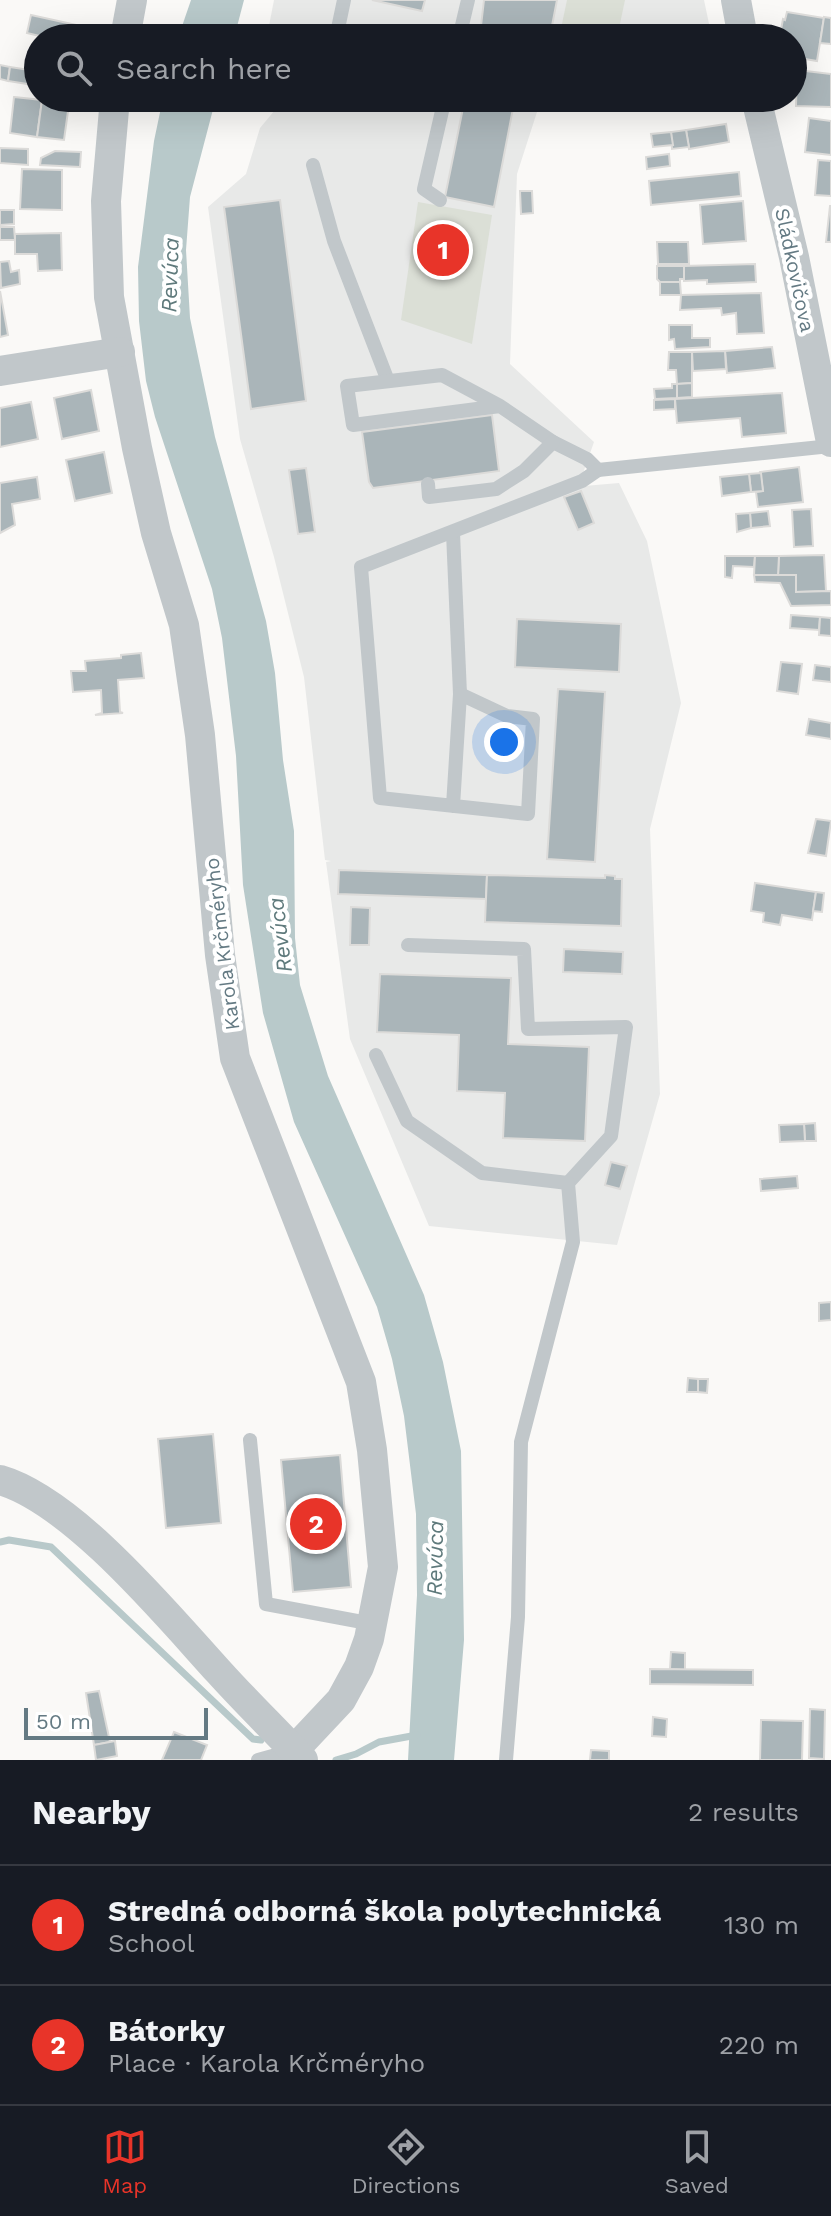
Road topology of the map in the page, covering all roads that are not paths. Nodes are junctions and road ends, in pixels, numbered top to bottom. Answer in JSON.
{"nodes":[{"id":1,"x":132,"y":0,"type":"edge"},
{"id":2,"x":344,"y":0,"type":"edge"},
{"id":3,"x":468,"y":0,"type":"edge"},
{"id":4,"x":736,"y":0,"type":"edge"},
{"id":5,"x":128,"y":24,"type":"edge"},
{"id":6,"x":339,"y":24,"type":"edge"},
{"id":7,"x":462,"y":24,"type":"edge"},
{"id":8,"x":740,"y":24,"type":"edge"},
{"id":9,"x":114,"y":112,"type":"edge"},
{"id":10,"x":442,"y":112,"type":"edge"},
{"id":11,"x":759,"y":112,"type":"edge"},
{"id":12,"x":313,"y":165,"type":"dead end"},
{"id":13,"x":440,"y":200,"type":"dead end"},
{"id":14,"x":120,"y":352,"type":"junction"},
{"id":15,"x":0,"y":371,"type":"edge"},
{"id":16,"x":388,"y":381,"type":"junction"},
{"id":17,"x":500,"y":406,"type":"junction"},
{"id":18,"x":553,"y":442,"type":"junction"},
{"id":19,"x":831,"y":444,"type":"edge"},
{"id":20,"x":598,"y":470,"type":"junction"},
{"id":21,"x":428,"y":484,"type":"dead end"},
{"id":22,"x":453,"y":533,"type":"junction"},
{"id":23,"x":460,"y":694,"type":"junction"},
{"id":24,"x":453,"y":806,"type":"junction"},
{"id":25,"x":408,"y":945,"type":"dead end"},
{"id":26,"x":376,"y":1055,"type":"dead end"},
{"id":27,"x":568,"y":1183,"type":"junction"},
{"id":28,"x":250,"y":1440,"type":"dead end"},
{"id":29,"x":0,"y":1480,"type":"edge"},
{"id":30,"x":373,"y":1624,"type":"junction"},
{"id":31,"x":299,"y":1755,"type":"edge"},
{"id":32,"x":258,"y":1760,"type":"edge"},
{"id":33,"x":506,"y":1760,"type":"edge"}],
"edges":[{"from":1,"to":5,"type":"street"},
{"from":2,"to":6,"type":"lane"},
{"from":3,"to":7,"type":"lane"},
{"from":4,"to":8,"type":"street"},
{"from":9,"to":14,"type":"street","name":"Karola Krčméryho"},
{"from":10,"to":13,"type":"lane"},
{"from":11,"to":19,"type":"street","name":"Sládkovičova"},
{"from":12,"to":16,"type":"lane"},
{"from":14,"to":15,"type":"street"},
{"from":14,"to":30,"type":"street","name":"Karola Krčméryho"},
{"from":16,"to":17,"type":"lane"},
{"from":16,"to":17,"type":"lane"},
{"from":17,"to":18,"type":"lane"},
{"from":18,"to":20,"type":"lane"},
{"from":18,"to":21,"type":"lane"},
{"from":19,"to":20,"type":"lane"},
{"from":20,"to":22,"type":"lane"},
{"from":22,"to":23,"type":"lane"},
{"from":22,"to":24,"type":"lane"},
{"from":23,"to":24,"type":"lane"},
{"from":23,"to":24,"type":"lane"},
{"from":25,"to":27,"type":"lane"},
{"from":26,"to":27,"type":"lane"},
{"from":27,"to":33,"type":"lane"},
{"from":28,"to":30,"type":"lane"},
{"from":29,"to":31,"type":"street"},
{"from":30,"to":31,"type":"street","name":"Karola Krčméryho"},
{"from":31,"to":32,"type":"lane"}]}
